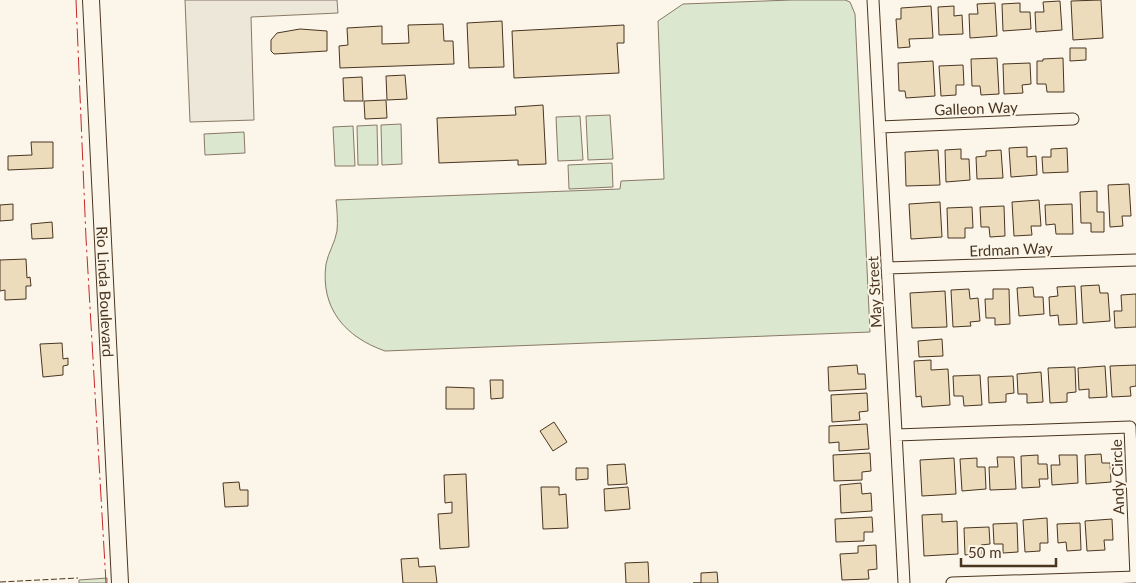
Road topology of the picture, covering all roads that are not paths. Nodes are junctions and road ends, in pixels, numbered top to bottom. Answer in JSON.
{"nodes":[{"id":1,"x":91,"y":0,"type":"edge"},
{"id":2,"x":874,"y":0,"type":"edge"},
{"id":3,"x":1073,"y":119,"type":"dead end"},
{"id":4,"x":880,"y":126,"type":"junction"},
{"id":5,"x":1136,"y":260,"type":"edge"},
{"id":6,"x":888,"y":268,"type":"junction"},
{"id":7,"x":896,"y":435,"type":"junction"},
{"id":8,"x":120,"y":583,"type":"edge"},
{"id":9,"x":904,"y":583,"type":"edge"},
{"id":10,"x":952,"y":583,"type":"edge"}],
"edges":[{"from":1,"to":8,"type":"main road","name":"Rio Linda Boulevard"},
{"from":2,"to":4,"type":"street","name":"May Street"},
{"from":3,"to":4,"type":"street","name":"Galleon Way"},
{"from":4,"to":6,"type":"street","name":"May Street"},
{"from":5,"to":6,"type":"street","name":"Erdman Way"},
{"from":6,"to":7,"type":"street","name":"May Street"},
{"from":7,"to":9,"type":"street","name":"May Street"},
{"from":7,"to":10,"type":"street","name":"Andy Circle"}]}
